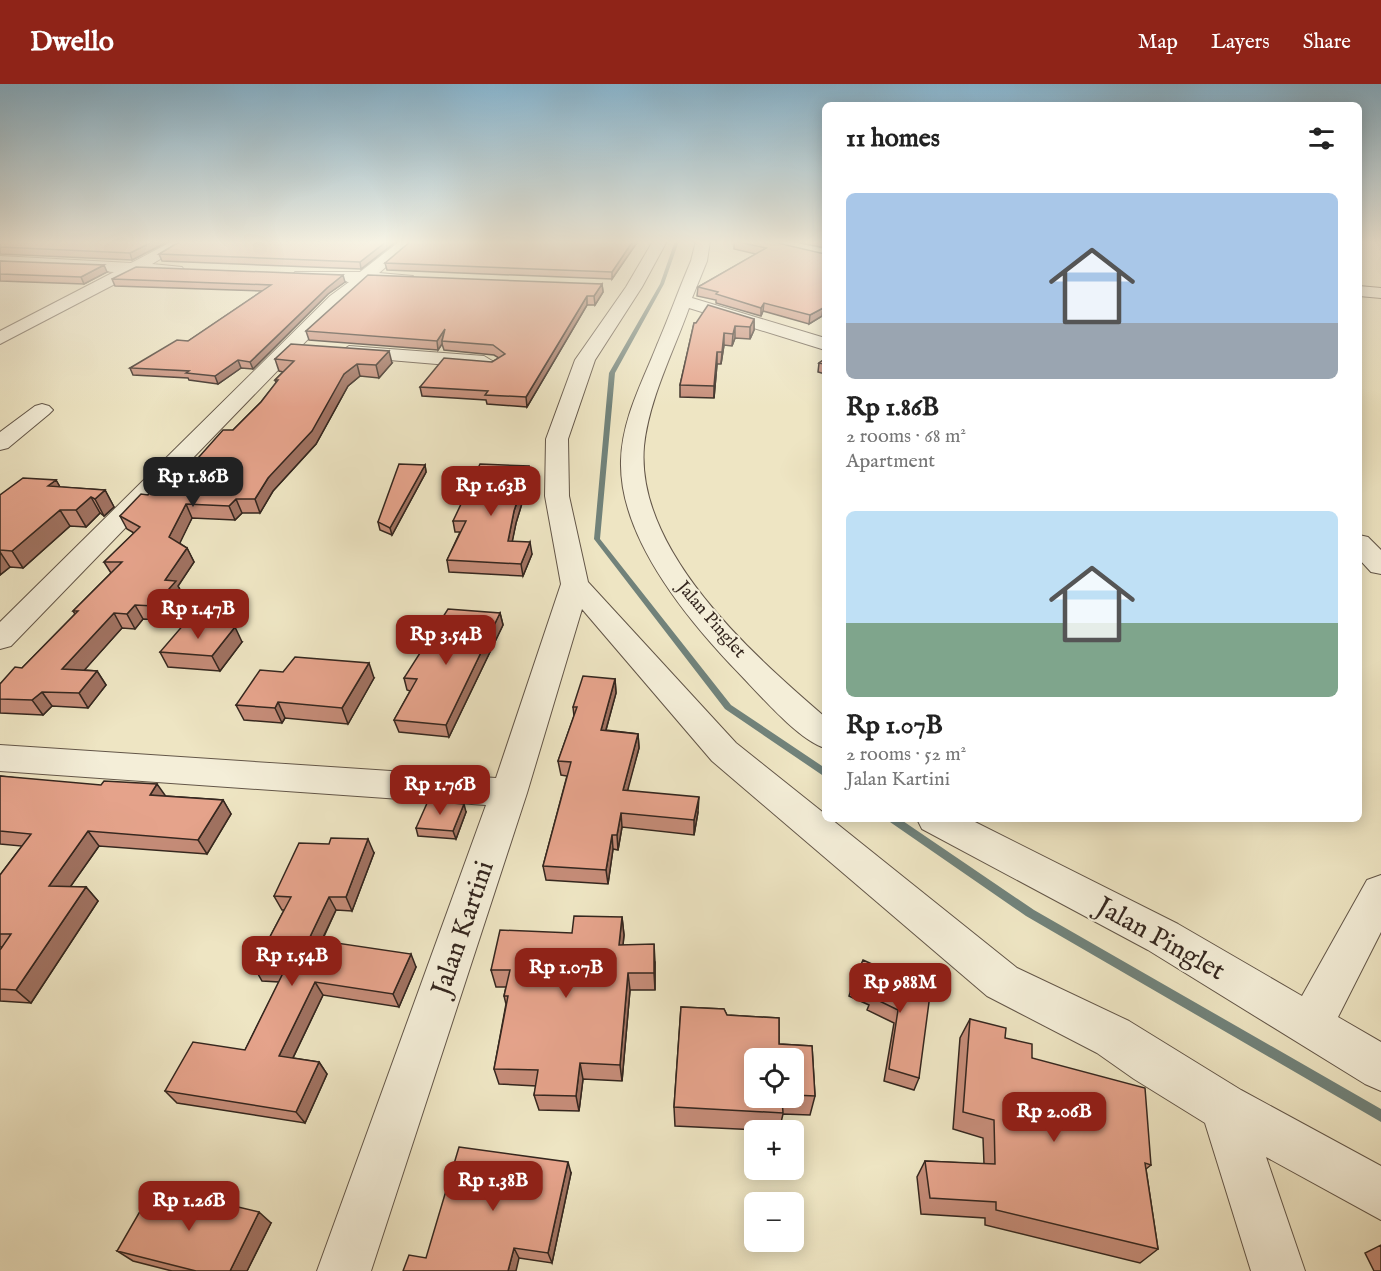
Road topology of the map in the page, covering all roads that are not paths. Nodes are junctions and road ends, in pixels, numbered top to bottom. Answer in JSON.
{"nodes":[{"id":1,"x":80,"y":296,"type":"edge"},
{"id":2,"x":341,"y":296,"type":"edge"},
{"id":3,"x":619,"y":296,"type":"edge"},
{"id":4,"x":685,"y":296,"type":"edge"},
{"id":5,"x":683,"y":302,"type":"junction"},
{"id":6,"x":0,"y":338,"type":"edge"},
{"id":7,"x":822,"y":343,"type":"edge"},
{"id":8,"x":291,"y":347,"type":"junction"},
{"id":9,"x":494,"y":363,"type":"edge"},
{"id":10,"x":42,"y":410,"type":"dead end"},
{"id":11,"x":0,"y":443,"type":"edge"},
{"id":12,"x":1362,"y":546,"type":"edge"},
{"id":13,"x":1381,"y":566,"type":"edge"},
{"id":14,"x":575,"y":584,"type":"junction"},
{"id":15,"x":0,"y":639,"type":"edge"},
{"id":16,"x":822,"y":733,"type":"edge"},
{"id":17,"x":0,"y":758,"type":"edge"},
{"id":18,"x":509,"y":794,"type":"junction"},
{"id":19,"x":941,"y":822,"type":"edge"},
{"id":20,"x":1381,"y":892,"type":"edge"},
{"id":21,"x":1311,"y":1024,"type":"junction"},
{"id":22,"x":1381,"y":1068,"type":"edge"},
{"id":23,"x":1224,"y":1107,"type":"junction"},
{"id":24,"x":1381,"y":1194,"type":"edge"},
{"id":25,"x":344,"y":1271,"type":"edge"},
{"id":26,"x":1278,"y":1271,"type":"edge"}],
"edges":[{"from":1,"to":6,"type":"street"},
{"from":2,"to":8,"type":"street"},
{"from":3,"to":14,"type":"street"},
{"from":4,"to":5,"type":"street","name":"Jalan Pinglet"},
{"from":5,"to":7,"type":"street"},
{"from":5,"to":16,"type":"street","name":"Jalan Pinglet"},
{"from":8,"to":9,"type":"street"},
{"from":8,"to":15,"type":"street"},
{"from":10,"to":11,"type":"street"},
{"from":12,"to":13,"type":"street"},
{"from":14,"to":18,"type":"street","name":"Jalan Kartini"},
{"from":14,"to":23,"type":"street"},
{"from":17,"to":18,"type":"street"},
{"from":18,"to":25,"type":"street","name":"Jalan Kartini"},
{"from":19,"to":21,"type":"street","name":"Jalan Pinglet"},
{"from":20,"to":21,"type":"street"},
{"from":21,"to":22,"type":"street","name":"Jalan Pinglet"},
{"from":23,"to":24,"type":"street"},
{"from":23,"to":26,"type":"street"}]}
